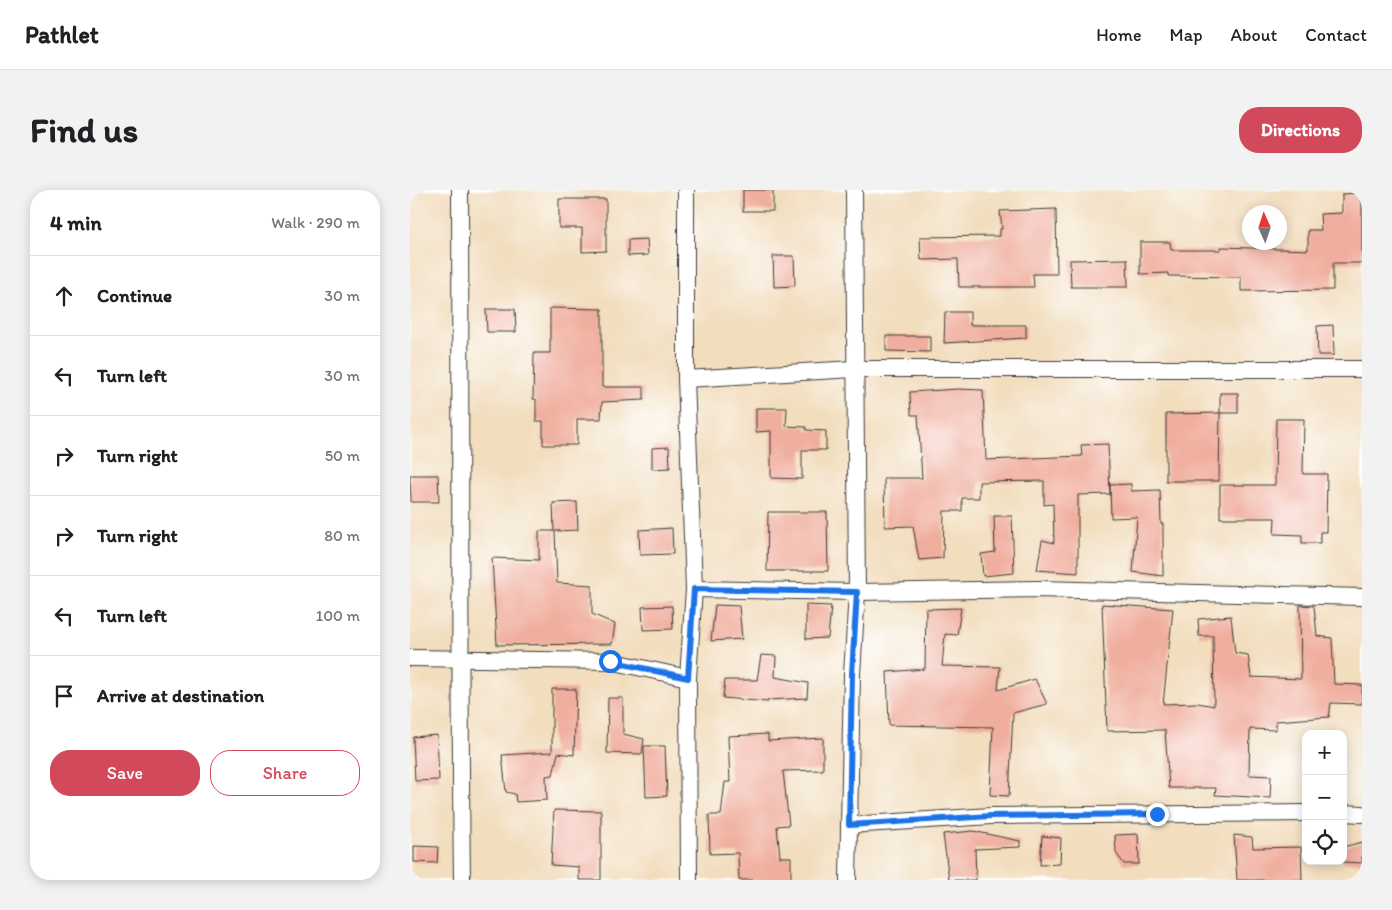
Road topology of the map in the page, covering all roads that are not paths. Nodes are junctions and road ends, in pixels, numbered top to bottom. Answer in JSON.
{"nodes":[{"id":1,"x":460,"y":190,"type":"edge"},
{"id":2,"x":686,"y":190,"type":"edge"},
{"id":3,"x":854,"y":190,"type":"edge"},
{"id":4,"x":854,"y":369,"type":"junction"},
{"id":5,"x":1362,"y":369,"type":"edge"},
{"id":6,"x":686,"y":379,"type":"junction"},
{"id":7,"x":694,"y":589,"type":"junction"},
{"id":8,"x":857,"y":592,"type":"junction"},
{"id":9,"x":1362,"y":597,"type":"edge"},
{"id":10,"x":410,"y":658,"type":"edge"},
{"id":11,"x":459,"y":661,"type":"junction"},
{"id":12,"x":688,"y":678,"type":"junction"},
{"id":13,"x":1302,"y":813,"type":"edge"},
{"id":14,"x":1347,"y":813,"type":"edge"},
{"id":15,"x":1362,"y":814,"type":"edge"},
{"id":16,"x":849,"y":825,"type":"junction"},
{"id":17,"x":462,"y":880,"type":"edge"},
{"id":18,"x":689,"y":880,"type":"edge"},
{"id":19,"x":848,"y":880,"type":"edge"}],
"edges":[{"from":1,"to":11,"type":"street"},
{"from":2,"to":6,"type":"street"},
{"from":3,"to":4,"type":"street"},
{"from":4,"to":5,"type":"street"},
{"from":4,"to":6,"type":"street"},
{"from":4,"to":8,"type":"street"},
{"from":6,"to":7,"type":"street"},
{"from":7,"to":8,"type":"street"},
{"from":7,"to":12,"type":"street"},
{"from":8,"to":9,"type":"street"},
{"from":8,"to":16,"type":"street"},
{"from":10,"to":11,"type":"street"},
{"from":11,"to":12,"type":"street"},
{"from":11,"to":17,"type":"street"},
{"from":12,"to":18,"type":"street"},
{"from":13,"to":16,"type":"street"},
{"from":14,"to":15,"type":"street"},
{"from":16,"to":19,"type":"street"}]}
